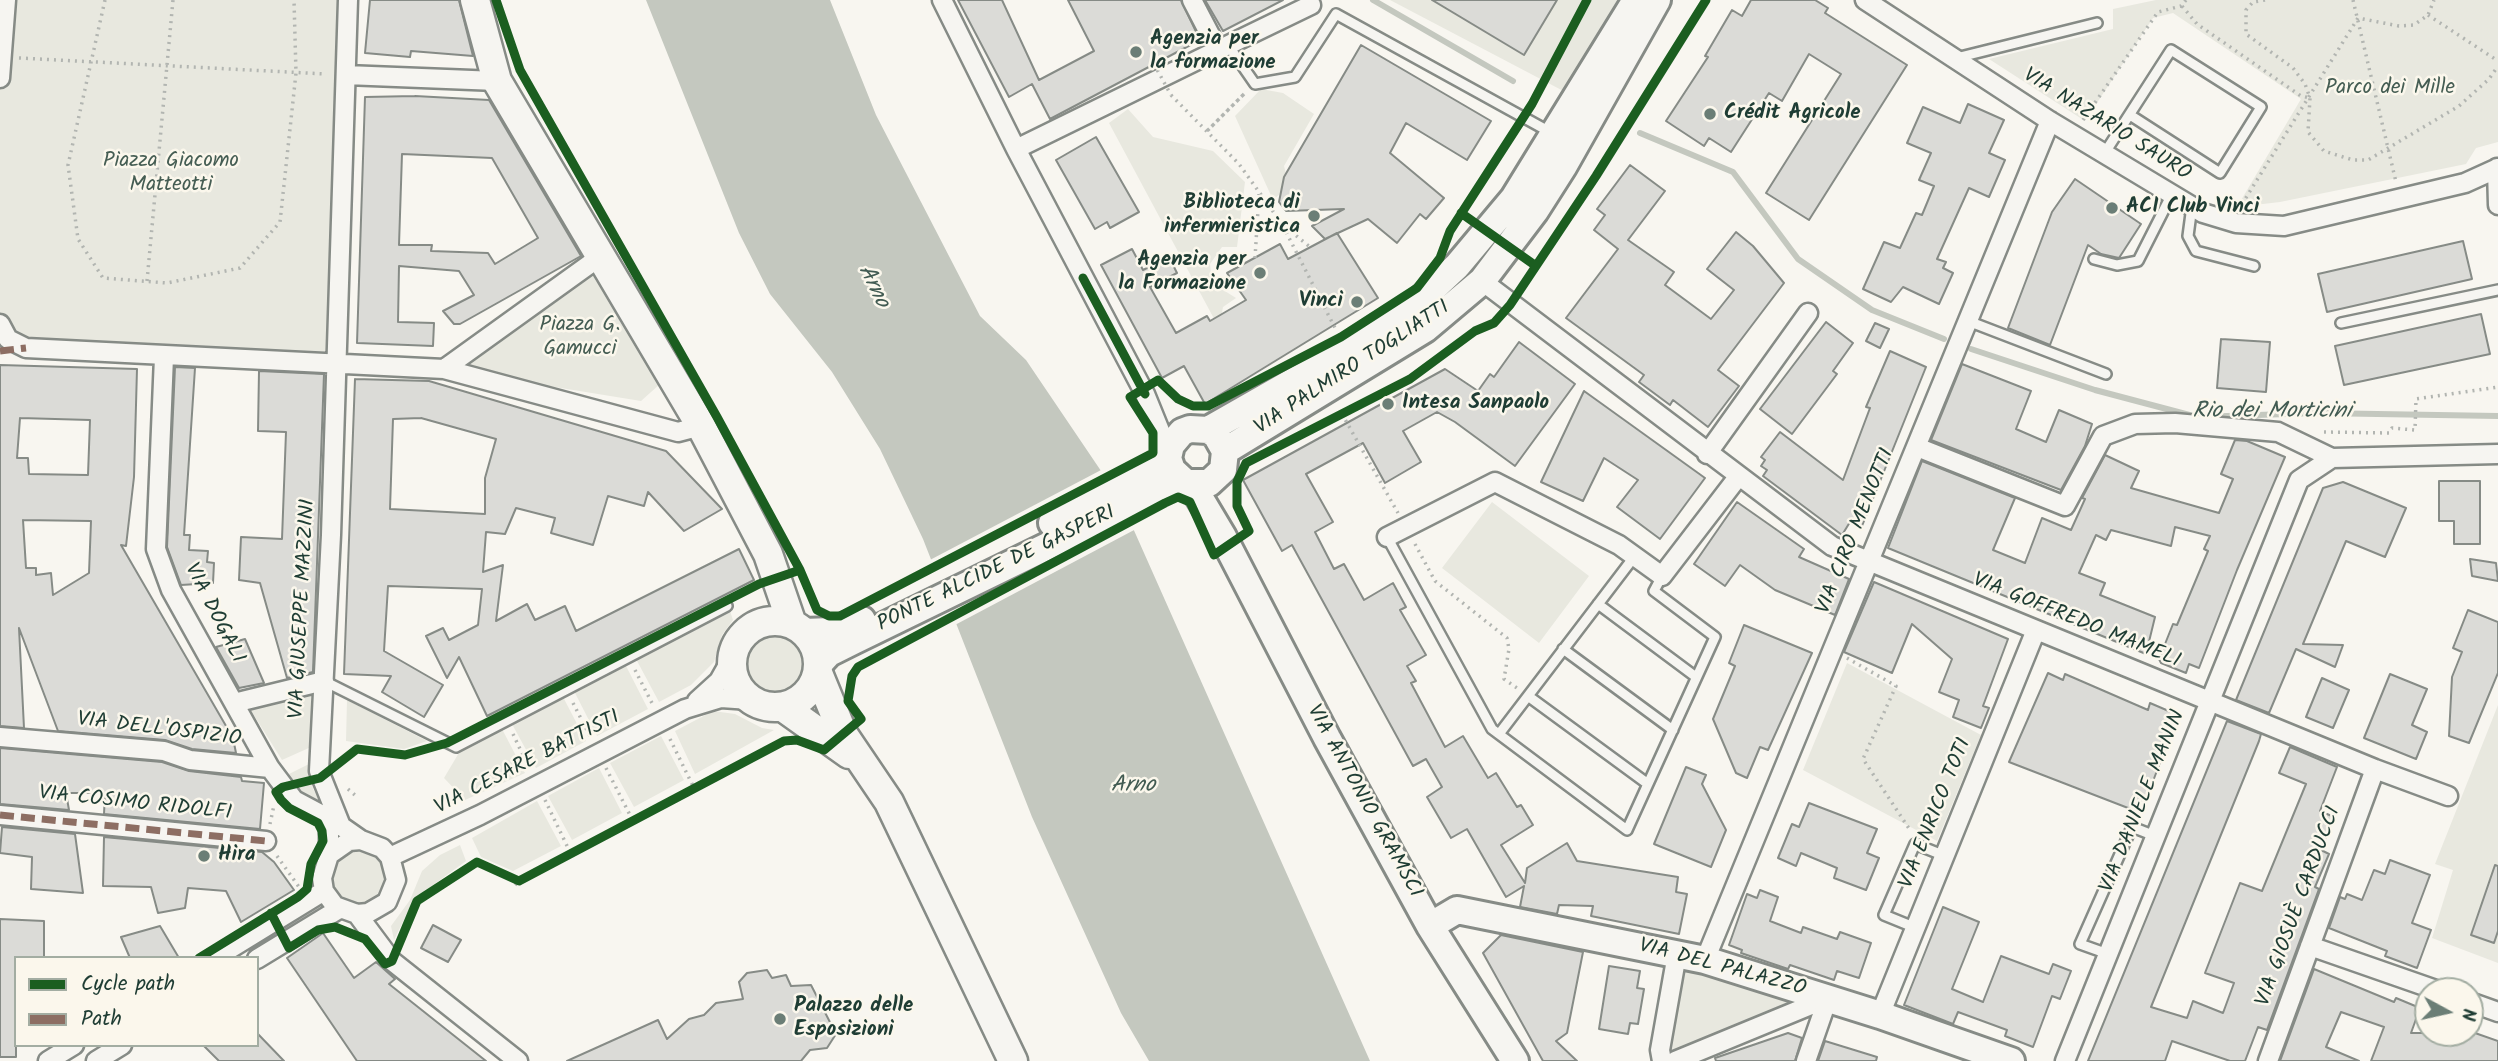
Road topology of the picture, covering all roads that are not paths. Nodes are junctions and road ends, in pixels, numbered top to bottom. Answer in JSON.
{"nodes":[{"id":1,"x":6,"y":0,"type":"edge"},
{"id":2,"x":348,"y":0,"type":"edge"},
{"id":3,"x":475,"y":0,"type":"edge"},
{"id":4,"x":942,"y":0,"type":"edge"},
{"id":5,"x":1192,"y":0,"type":"edge"},
{"id":6,"x":1636,"y":0,"type":"edge"},
{"id":7,"x":1657,"y":0,"type":"edge"},
{"id":8,"x":1865,"y":0,"type":"edge"},
{"id":9,"x":1311,"y":5,"type":"dead end"},
{"id":10,"x":2096,"y":23,"type":"dead end"},
{"id":11,"x":1223,"y":47,"type":"junction"},
{"id":12,"x":1,"y":58,"type":"edge"},
{"id":13,"x":1956,"y":58,"type":"junction"},
{"id":14,"x":346,"y":75,"type":"junction"},
{"id":15,"x":0,"y":78,"type":"edge"},
{"id":16,"x":497,"y":81,"type":"junction"},
{"id":17,"x":2130,"y":115,"type":"junction"},
{"id":18,"x":2050,"y":121,"type":"junction"},
{"id":19,"x":1555,"y":134,"type":"junction"},
{"id":20,"x":1016,"y":149,"type":"junction"},
{"id":21,"x":2104,"y":154,"type":"junction"},
{"id":22,"x":2498,"y":168,"type":"edge"},
{"id":23,"x":2465,"y":183,"type":"junction"},
{"id":24,"x":2172,"y":194,"type":"junction"},
{"id":25,"x":2497,"y":195,"type":"edge"},
{"id":26,"x":2192,"y":206,"type":"junction"},
{"id":27,"x":601,"y":256,"type":"junction"},
{"id":28,"x":2094,"y":259,"type":"dead end"},
{"id":29,"x":2254,"y":266,"type":"dead end"},
{"id":30,"x":1482,"y":281,"type":"junction"},
{"id":31,"x":2498,"y":290,"type":"edge"},
{"id":32,"x":1808,"y":313,"type":"dead end"},
{"id":33,"x":1968,"y":321,"type":"junction"},
{"id":34,"x":2341,"y":323,"type":"dead end"},
{"id":35,"x":0,"y":324,"type":"edge"},
{"id":36,"x":26,"y":348,"type":"junction"},
{"id":37,"x":0,"y":351,"type":"edge"},
{"id":38,"x":164,"y":356,"type":"junction"},
{"id":39,"x":336,"y":365,"type":"junction"},
{"id":40,"x":444,"y":369,"type":"junction"},
{"id":41,"x":2106,"y":373,"type":"dead end"},
{"id":42,"x":1145,"y":394,"type":"junction"},
{"id":43,"x":701,"y":426,"type":"junction"},
{"id":44,"x":1199,"y":429,"type":"junction"},
{"id":45,"x":1917,"y":447,"type":"junction"},
{"id":46,"x":1225,"y":451,"type":"junction"},
{"id":47,"x":1707,"y":454,"type":"junction"},
{"id":48,"x":2498,"y":454,"type":"edge"},
{"id":49,"x":2332,"y":457,"type":"junction"},
{"id":50,"x":1177,"y":475,"type":"junction"},
{"id":51,"x":1738,"y":477,"type":"junction"},
{"id":52,"x":1387,"y":537,"type":"joint"},
{"id":53,"x":768,"y":554,"type":"junction"},
{"id":54,"x":1634,"y":557,"type":"junction"},
{"id":55,"x":1869,"y":562,"type":"junction"},
{"id":56,"x":1662,"y":576,"type":"junction"},
{"id":57,"x":1598,"y":604,"type":"junction"},
{"id":58,"x":727,"y":606,"type":"dead end"},
{"id":59,"x":759,"y":624,"type":"junction"},
{"id":60,"x":798,"y":628,"type":"junction"},
{"id":61,"x":2036,"y":630,"type":"junction"},
{"id":62,"x":850,"y":634,"type":"junction"},
{"id":63,"x":1563,"y":649,"type":"junction"},
{"id":64,"x":732,"y":658,"type":"junction"},
{"id":65,"x":818,"y":669,"type":"junction"},
{"id":66,"x":1696,"y":677,"type":"junction"},
{"id":67,"x":324,"y":681,"type":"junction"},
{"id":68,"x":1528,"y":696,"type":"junction"},
{"id":69,"x":750,"y":700,"type":"junction"},
{"id":70,"x":2210,"y":701,"type":"junction"},
{"id":71,"x":234,"y":703,"type":"junction"},
{"id":72,"x":783,"y":707,"type":"junction"},
{"id":73,"x":685,"y":709,"type":"junction"},
{"id":74,"x":1672,"y":730,"type":"junction"},
{"id":75,"x":1499,"y":734,"type":"junction"},
{"id":76,"x":0,"y":737,"type":"edge"},
{"id":77,"x":271,"y":768,"type":"junction"},
{"id":78,"x":2375,"y":769,"type":"junction"},
{"id":79,"x":871,"y":776,"type":"junction"},
{"id":80,"x":1648,"y":784,"type":"junction"},
{"id":81,"x":2448,"y":796,"type":"dead end"},
{"id":82,"x":0,"y":815,"type":"edge"},
{"id":83,"x":2155,"y":836,"type":"junction"},
{"id":84,"x":360,"y":840,"type":"junction"},
{"id":85,"x":266,"y":841,"type":"dead end"},
{"id":86,"x":329,"y":855,"type":"junction"},
{"id":87,"x":1945,"y":856,"type":"junction"},
{"id":88,"x":390,"y":857,"type":"junction"},
{"id":89,"x":324,"y":891,"type":"junction"},
{"id":90,"x":348,"y":912,"type":"junction"},
{"id":91,"x":1430,"y":926,"type":"junction"},
{"id":92,"x":1916,"y":928,"type":"junction"},
{"id":93,"x":2310,"y":946,"type":"junction"},
{"id":94,"x":1676,"y":954,"type":"junction"},
{"id":95,"x":2108,"y":954,"type":"junction"},
{"id":96,"x":218,"y":956,"type":"edge"},
{"id":97,"x":259,"y":958,"type":"edge"},
{"id":98,"x":1705,"y":960,"type":"junction"},
{"id":99,"x":2414,"y":982,"type":"edge"},
{"id":100,"x":1828,"y":998,"type":"junction"},
{"id":101,"x":1881,"y":1015,"type":"junction"},
{"id":102,"x":71,"y":1047,"type":"edge"},
{"id":103,"x":119,"y":1047,"type":"edge"},
{"id":104,"x":48,"y":1061,"type":"edge"},
{"id":105,"x":96,"y":1061,"type":"edge"},
{"id":106,"x":518,"y":1061,"type":"edge"},
{"id":107,"x":1013,"y":1061,"type":"edge"},
{"id":108,"x":1514,"y":1061,"type":"edge"},
{"id":109,"x":1662,"y":1061,"type":"edge"},
{"id":110,"x":1675,"y":1061,"type":"edge"},
{"id":111,"x":1806,"y":1061,"type":"edge"},
{"id":112,"x":2011,"y":1061,"type":"edge"},
{"id":113,"x":2065,"y":1061,"type":"edge"},
{"id":114,"x":2268,"y":1061,"type":"edge"}],
"edges":[{"from":1,"to":12,"type":"street"},
{"from":2,"to":14,"type":"street"},
{"from":3,"to":16,"type":"main road"},
{"from":4,"to":20,"type":"street"},
{"from":5,"to":11,"type":"street"},
{"from":6,"to":19,"type":"main road","name":"VIA PALMIRO TOGLIATTI"},
{"from":7,"to":30,"type":"main road","name":"VIA PALMIRO TOGLIATTI"},
{"from":8,"to":13,"type":"street","name":"VIA NAZARIO SAURO"},
{"from":9,"to":11,"type":"street"},
{"from":10,"to":13,"type":"lane"},
{"from":11,"to":19,"type":"lane"},
{"from":11,"to":20,"type":"street"},
{"from":12,"to":15,"type":"street"},
{"from":13,"to":18,"type":"street","name":"VIA NAZARIO SAURO"},
{"from":14,"to":16,"type":"street"},
{"from":14,"to":39,"type":"street"},
{"from":16,"to":27,"type":"main road"},
{"from":17,"to":17,"type":"lane"},
{"from":17,"to":21,"type":"lane"},
{"from":18,"to":21,"type":"street","name":"VIA NAZARIO SAURO"},
{"from":18,"to":33,"type":"street","name":"VIA CIRO MENOTTI"},
{"from":19,"to":44,"type":"main road","name":"VIA PALMIRO TOGLIATTI"},
{"from":20,"to":42,"type":"street"},
{"from":21,"to":24,"type":"street","name":"VIA NAZARIO SAURO"},
{"from":22,"to":23,"type":"street","name":"VIA NAZARIO SAURO"},
{"from":22,"to":25,"type":"street"},
{"from":23,"to":25,"type":"street","name":"VIA NAZARIO SAURO"},
{"from":23,"to":26,"type":"street","name":"VIA NAZARIO SAURO"},
{"from":24,"to":26,"type":"street","name":"VIA NAZARIO SAURO"},
{"from":24,"to":28,"type":"lane"},
{"from":26,"to":29,"type":"lane"},
{"from":27,"to":40,"type":"street"},
{"from":27,"to":43,"type":"main road"},
{"from":30,"to":46,"type":"main road","name":"VIA PALMIRO TOGLIATTI"},
{"from":30,"to":47,"type":"street","name":"VIA GOFFREDO MAMELI"},
{"from":31,"to":34,"type":"lane"},
{"from":32,"to":47,"type":"street"},
{"from":33,"to":41,"type":"lane"},
{"from":33,"to":45,"type":"street","name":"VIA CIRO MENOTTI"},
{"from":35,"to":36,"type":"street"},
{"from":36,"to":37,"type":"street"},
{"from":36,"to":38,"type":"street"},
{"from":38,"to":39,"type":"street"},
{"from":38,"to":71,"type":"street","name":"VIA DOGALI"},
{"from":39,"to":40,"type":"street"},
{"from":39,"to":67,"type":"street","name":"VIA GIUSEPPE MAZZINI"},
{"from":40,"to":43,"type":"street"},
{"from":42,"to":44,"type":"street"},
{"from":42,"to":50,"type":"street"},
{"from":43,"to":53,"type":"main road"},
{"from":44,"to":46,"type":"main road"},
{"from":44,"to":50,"type":"main road","name":"VIA PALMIRO TOGLIATTI"},
{"from":45,"to":49,"type":"street"},
{"from":45,"to":55,"type":"street","name":"VIA CIRO MENOTTI"},
{"from":46,"to":50,"type":"main road"},
{"from":47,"to":51,"type":"street","name":"VIA GOFFREDO MAMELI"},
{"from":48,"to":49,"type":"street"},
{"from":49,"to":70,"type":"street","name":"VIA DANIELE MANIN"},
{"from":50,"to":62,"type":"main road","name":"PONTE ALCIDE DE GASPERI"},
{"from":50,"to":91,"type":"main road","name":"VIA ANTONIO GRAMSCI"},
{"from":51,"to":55,"type":"street","name":"VIA GOFFREDO MAMELI"},
{"from":51,"to":56,"type":"street"},
{"from":52,"to":54,"type":"street"},
{"from":52,"to":75,"type":"lane"},
{"from":53,"to":59,"type":"main road"},
{"from":53,"to":60,"type":"main road"},
{"from":54,"to":56,"type":"street"},
{"from":54,"to":57,"type":"lane"},
{"from":55,"to":61,"type":"street","name":"VIA GOFFREDO MAMELI"},
{"from":55,"to":98,"type":"street","name":"VIA CIRO MENOTTI"},
{"from":56,"to":66,"type":"lane"},
{"from":57,"to":63,"type":"lane"},
{"from":57,"to":66,"type":"lane"},
{"from":58,"to":67,"type":"lane"},
{"from":59,"to":60,"type":"main road"},
{"from":59,"to":64,"type":"main road"},
{"from":60,"to":62,"type":"main road","name":"PONTE ALCIDE DE GASPERI"},
{"from":60,"to":65,"type":"main road"},
{"from":61,"to":70,"type":"street","name":"VIA GOFFREDO MAMELI"},
{"from":61,"to":87,"type":"street","name":"VIA ENRICO TOTI"},
{"from":62,"to":65,"type":"main road","name":"PONTE ALCIDE DE GASPERI"},
{"from":63,"to":68,"type":"lane"},
{"from":63,"to":74,"type":"lane"},
{"from":64,"to":69,"type":"main road"},
{"from":64,"to":73,"type":"street","name":"VIA CESARE BATTISTI"},
{"from":65,"to":72,"type":"main road"},
{"from":65,"to":79,"type":"main road"},
{"from":66,"to":74,"type":"lane"},
{"from":67,"to":71,"type":"street"},
{"from":67,"to":84,"type":"street","name":"VIA GIUSEPPE MAZZINI"},
{"from":68,"to":75,"type":"lane"},
{"from":68,"to":80,"type":"lane"},
{"from":69,"to":72,"type":"main road"},
{"from":69,"to":73,"type":"street","name":"VIA CESARE BATTISTI"},
{"from":70,"to":78,"type":"street","name":"VIA GOFFREDO MAMELI"},
{"from":70,"to":83,"type":"street","name":"VIA DANIELE MANIN"},
{"from":71,"to":77,"type":"street","name":"VIA DOGALI"},
{"from":72,"to":79,"type":"main road"},
{"from":73,"to":88,"type":"street","name":"VIA CESARE BATTISTI"},
{"from":74,"to":80,"type":"lane"},
{"from":75,"to":80,"type":"lane"},
{"from":76,"to":77,"type":"street","name":"VIA DELL'OSPIZIO"},
{"from":77,"to":86,"type":"street","name":"VIA DOGALI"},
{"from":78,"to":81,"type":"street","name":"VIA GOFFREDO MAMELI"},
{"from":78,"to":93,"type":"street","name":"VIA GIOSUÈ CARDUCCI"},
{"from":79,"to":107,"type":"main road"},
{"from":82,"to":85,"type":"street","name":"VIA COSIMO RIDOLFI"},
{"from":83,"to":95,"type":"street","name":"VIA DANIELE MANIN"},
{"from":83,"to":95,"type":"lane"},
{"from":84,"to":86,"type":"street"},
{"from":84,"to":88,"type":"street"},
{"from":86,"to":89,"type":"street"},
{"from":87,"to":92,"type":"street","name":"VIA ENRICO TOTI"},
{"from":87,"to":92,"type":"lane"},
{"from":88,"to":90,"type":"street"},
{"from":89,"to":90,"type":"street"},
{"from":89,"to":96,"type":"street"},
{"from":90,"to":97,"type":"street"},
{"from":90,"to":106,"type":"street"},
{"from":91,"to":94,"type":"main road","name":"VIA DEL PALAZZO"},
{"from":91,"to":108,"type":"main road","name":"VIA ANTONIO GRAMSCI"},
{"from":92,"to":101,"type":"street","name":"VIA ENRICO TOTI"},
{"from":93,"to":99,"type":"street"},
{"from":93,"to":114,"type":"street","name":"VIA GIOSUÈ CARDUCCI"},
{"from":94,"to":98,"type":"main road","name":"VIA DEL PALAZZO"},
{"from":94,"to":109,"type":"street"},
{"from":95,"to":113,"type":"street","name":"VIA DANIELE MANIN"},
{"from":98,"to":100,"type":"main road","name":"VIA DEL PALAZZO"},
{"from":100,"to":101,"type":"main road","name":"VIA DEL PALAZZO"},
{"from":100,"to":110,"type":"street"},
{"from":100,"to":111,"type":"street"},
{"from":101,"to":112,"type":"main road","name":"VIA DEL PALAZZO"},
{"from":102,"to":104,"type":"street"},
{"from":103,"to":105,"type":"street"}]}
